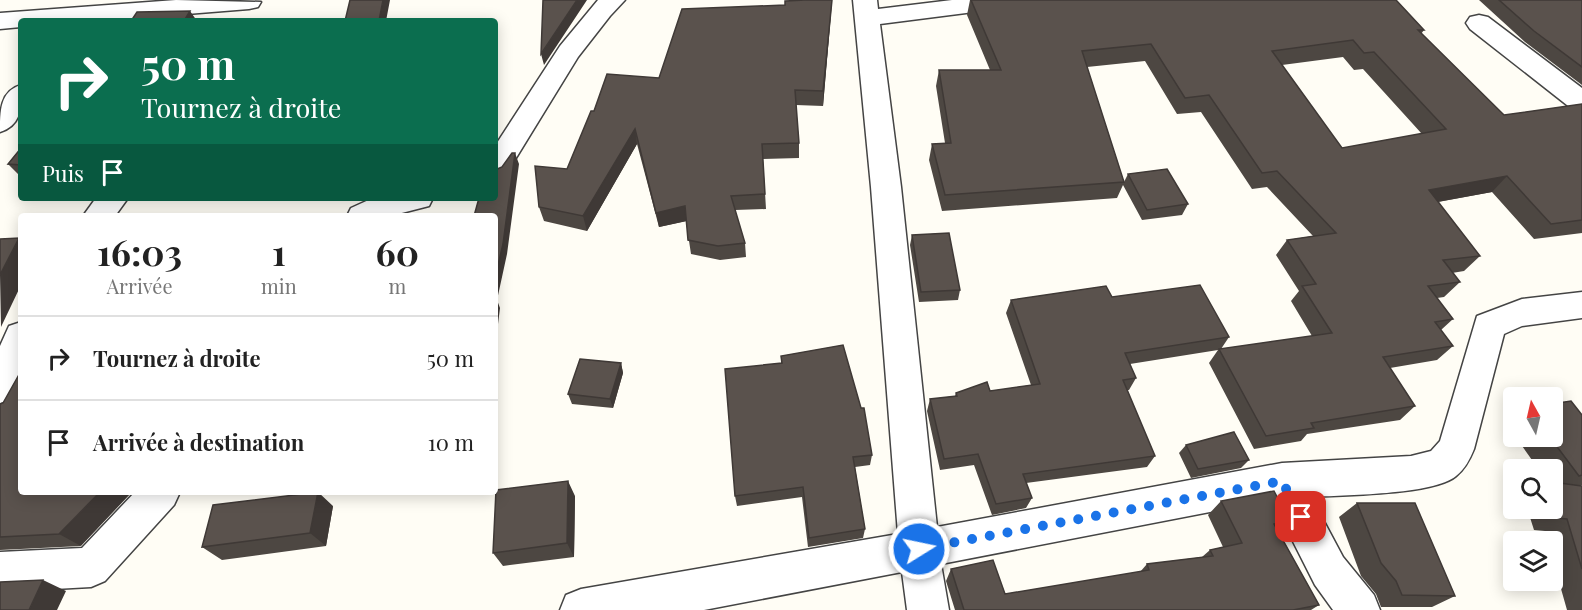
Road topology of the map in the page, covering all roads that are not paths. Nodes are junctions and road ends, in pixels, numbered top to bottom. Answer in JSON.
{"nodes":[{"id":1,"x":613,"y":0,"type":"edge"},
{"id":2,"x":1012,"y":0,"type":"edge"},
{"id":3,"x":245,"y":8,"type":"edge"},
{"id":4,"x":867,"y":9,"type":"edge"},
{"id":5,"x":79,"y":18,"type":"edge"},
{"id":6,"x":18,"y":20,"type":"edge"},
{"id":7,"x":0,"y":21,"type":"edge"},
{"id":8,"x":1479,"y":23,"type":"dead end"},
{"id":9,"x":18,"y":98,"type":"edge"},
{"id":10,"x":1582,"y":102,"type":"edge"},
{"id":11,"x":0,"y":122,"type":"edge"},
{"id":12,"x":498,"y":164,"type":"edge"},
{"id":13,"x":110,"y":201,"type":"edge"},
{"id":14,"x":404,"y":201,"type":"edge"},
{"id":15,"x":100,"y":213,"type":"edge"},
{"id":16,"x":369,"y":213,"type":"edge"},
{"id":17,"x":1582,"y":305,"type":"edge"},
{"id":18,"x":18,"y":343,"type":"edge"},
{"id":19,"x":0,"y":388,"type":"edge"},
{"id":20,"x":1282,"y":481,"type":"junction"},
{"id":21,"x":158,"y":495,"type":"edge"},
{"id":22,"x":919,"y":549,"type":"junction"},
{"id":23,"x":0,"y":572,"type":"edge"},
{"id":24,"x":682,"y":602,"type":"edge"},
{"id":25,"x":581,"y":610,"type":"edge"},
{"id":26,"x":928,"y":610,"type":"edge"},
{"id":27,"x":1359,"y":610,"type":"edge"}],
"edges":[{"from":1,"to":12,"type":"street"},
{"from":2,"to":4,"type":"street"},
{"from":3,"to":5,"type":"street"},
{"from":4,"to":22,"type":"street"},
{"from":6,"to":7,"type":"street"},
{"from":8,"to":10,"type":"street"},
{"from":9,"to":11,"type":"street"},
{"from":13,"to":15,"type":"street"},
{"from":14,"to":16,"type":"street"},
{"from":17,"to":20,"type":"street"},
{"from":18,"to":19,"type":"street"},
{"from":20,"to":22,"type":"street"},
{"from":20,"to":27,"type":"street"},
{"from":21,"to":23,"type":"street"},
{"from":22,"to":24,"type":"street"},
{"from":22,"to":26,"type":"street"},
{"from":24,"to":25,"type":"street"}]}
